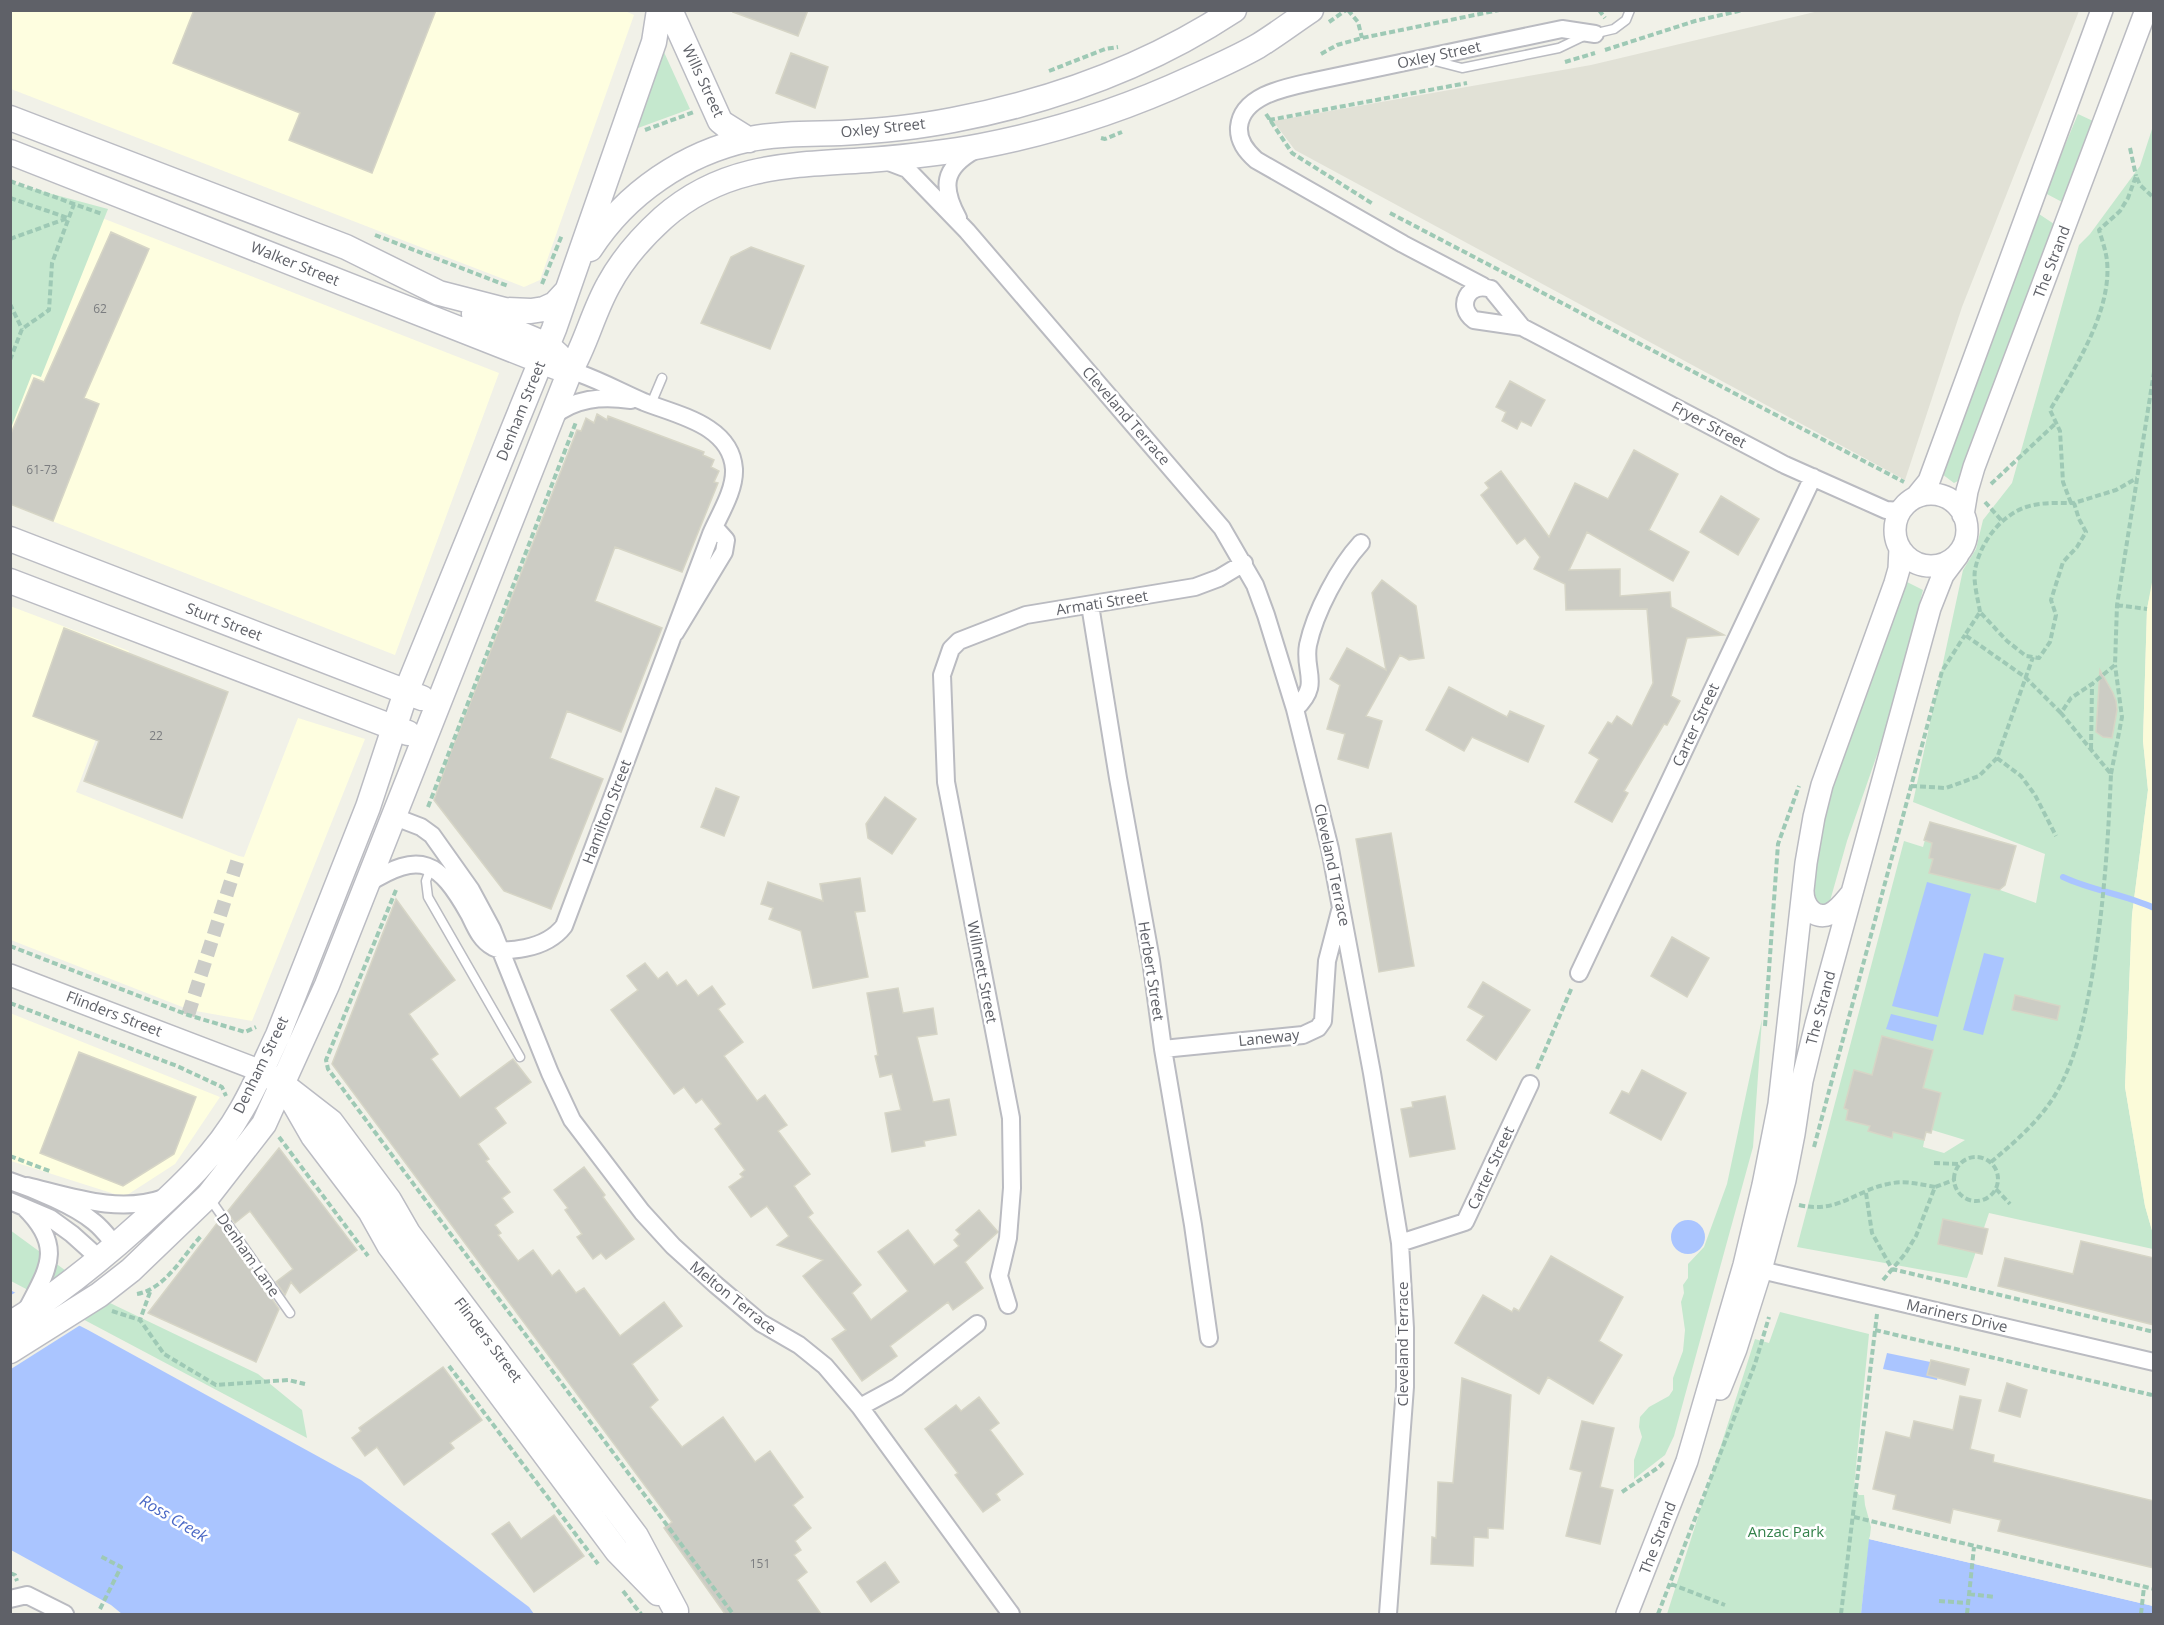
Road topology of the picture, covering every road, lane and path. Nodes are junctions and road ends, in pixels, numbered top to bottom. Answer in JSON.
{"nodes":[{"id":1,"x":659,"y":10,"type":"edge"},
{"id":2,"x":670,"y":10,"type":"edge"},
{"id":3,"x":1234,"y":10,"type":"edge"},
{"id":4,"x":1311,"y":10,"type":"edge"},
{"id":5,"x":1348,"y":10,"type":"edge"},
{"id":6,"x":1499,"y":10,"type":"edge"},
{"id":7,"x":1630,"y":10,"type":"edge"},
{"id":8,"x":2102,"y":10,"type":"edge"},
{"id":9,"x":2146,"y":10,"type":"edge"},
{"id":10,"x":1596,"y":34,"type":"junction"},
{"id":11,"x":1362,"y":38,"type":"junction"},
{"id":12,"x":1122,"y":46,"type":"dead end"},
{"id":13,"x":1321,"y":54,"type":"dead end"},
{"id":14,"x":1426,"y":58,"type":"junction"},
{"id":15,"x":1040,"y":75,"type":"dead end"},
{"id":16,"x":1315,"y":81,"type":"joint"},
{"id":17,"x":1258,"y":100,"type":"junction"},
{"id":18,"x":714,"y":108,"type":"junction"},
{"id":19,"x":10,"y":118,"type":"edge"},
{"id":20,"x":623,"y":132,"type":"junction"},
{"id":21,"x":749,"y":140,"type":"junction"},
{"id":22,"x":981,"y":146,"type":"junction"},
{"id":23,"x":2130,"y":148,"type":"dead end"},
{"id":24,"x":10,"y":152,"type":"edge"},
{"id":25,"x":870,"y":160,"type":"junction"},
{"id":26,"x":2136,"y":176,"type":"junction"},
{"id":27,"x":10,"y":181,"type":"edge"},
{"id":28,"x":10,"y":198,"type":"edge"},
{"id":29,"x":2154,"y":198,"type":"edge"},
{"id":30,"x":74,"y":204,"type":"junction"},
{"id":31,"x":102,"y":214,"type":"dead end"},
{"id":32,"x":68,"y":218,"type":"junction"},
{"id":33,"x":650,"y":231,"type":"joint"},
{"id":34,"x":967,"y":231,"type":"junction"},
{"id":35,"x":10,"y":239,"type":"edge"},
{"id":36,"x":1483,"y":286,"type":"junction"},
{"id":37,"x":569,"y":288,"type":"junction"},
{"id":38,"x":439,"y":293,"type":"junction"},
{"id":39,"x":10,"y":304,"type":"edge"},
{"id":40,"x":1522,"y":327,"type":"junction"},
{"id":41,"x":22,"y":329,"type":"junction"},
{"id":42,"x":547,"y":345,"type":"junction"},
{"id":43,"x":10,"y":360,"type":"edge"},
{"id":44,"x":575,"y":371,"type":"junction"},
{"id":45,"x":2154,"y":372,"type":"edge"},
{"id":46,"x":662,"y":378,"type":"dead end"},
{"id":47,"x":647,"y":403,"type":"junction"},
{"id":48,"x":579,"y":413,"type":"dead end"},
{"id":49,"x":552,"y":417,"type":"junction"},
{"id":50,"x":2056,"y":423,"type":"junction"},
{"id":51,"x":730,"y":451,"type":"joint"},
{"id":52,"x":1813,"y":477,"type":"junction"},
{"id":53,"x":2138,"y":478,"type":"junction"},
{"id":54,"x":1983,"y":490,"type":"dead end"},
{"id":55,"x":1908,"y":497,"type":"junction"},
{"id":56,"x":2072,"y":503,"type":"junction"},
{"id":57,"x":1964,"y":514,"type":"junction"},
{"id":58,"x":10,"y":539,"type":"edge"},
{"id":59,"x":1361,"y":543,"type":"dead end"},
{"id":60,"x":1900,"y":548,"type":"junction"},
{"id":61,"x":1958,"y":555,"type":"junction"},
{"id":62,"x":1244,"y":563,"type":"junction"},
{"id":63,"x":10,"y":581,"type":"edge"},
{"id":64,"x":1090,"y":605,"type":"junction"},
{"id":65,"x":2117,"y":605,"type":"junction"},
{"id":66,"x":2147,"y":609,"type":"dead end"},
{"id":67,"x":1980,"y":612,"type":"junction"},
{"id":68,"x":959,"y":641,"type":"joint"},
{"id":69,"x":2033,"y":657,"type":"junction"},
{"id":70,"x":2115,"y":664,"type":"junction"},
{"id":71,"x":2025,"y":677,"type":"junction"},
{"id":72,"x":2092,"y":684,"type":"junction"},
{"id":73,"x":406,"y":692,"type":"junction"},
{"id":74,"x":438,"y":703,"type":"junction"},
{"id":75,"x":1295,"y":708,"type":"junction"},
{"id":76,"x":2061,"y":712,"type":"junction"},
{"id":77,"x":393,"y":729,"type":"junction"},
{"id":78,"x":425,"y":738,"type":"junction"},
{"id":79,"x":2091,"y":750,"type":"junction"},
{"id":80,"x":1997,"y":758,"type":"junction"},
{"id":81,"x":2111,"y":774,"type":"junction"},
{"id":82,"x":1802,"y":778,"type":"dead end"},
{"id":83,"x":1911,"y":786,"type":"dead end"},
{"id":84,"x":368,"y":807,"type":"junction"},
{"id":85,"x":428,"y":807,"type":"dead end"},
{"id":86,"x":395,"y":817,"type":"junction"},
{"id":87,"x":2056,"y":836,"type":"dead end"},
{"id":88,"x":446,"y":854,"type":"junction"},
{"id":89,"x":431,"y":866,"type":"junction"},
{"id":90,"x":367,"y":884,"type":"junction"},
{"id":91,"x":396,"y":890,"type":"dead end"},
{"id":92,"x":1803,"y":891,"type":"junction"},
{"id":93,"x":1854,"y":891,"type":"junction"},
{"id":94,"x":1341,"y":905,"type":"junction"},
{"id":95,"x":10,"y":946,"type":"edge"},
{"id":96,"x":502,"y":950,"type":"junction"},
{"id":97,"x":1579,"y":973,"type":"joint"},
{"id":98,"x":10,"y":975,"type":"edge"},
{"id":99,"x":10,"y":1003,"type":"edge"},
{"id":100,"x":256,"y":1027,"type":"dead end"},
{"id":101,"x":1765,"y":1030,"type":"dead end"},
{"id":102,"x":1163,"y":1048,"type":"junction"},
{"id":103,"x":520,"y":1057,"type":"dead end"},
{"id":104,"x":261,"y":1071,"type":"junction"},
{"id":105,"x":282,"y":1084,"type":"junction"},
{"id":106,"x":1530,"y":1084,"type":"joint"},
{"id":107,"x":222,"y":1087,"type":"dead end"},
{"id":108,"x":1991,"y":1162,"type":"junction"},
{"id":109,"x":1934,"y":1163,"type":"dead end"},
{"id":110,"x":1959,"y":1164,"type":"junction"},
{"id":111,"x":1954,"y":1180,"type":"junction"},
{"id":112,"x":10,"y":1181,"type":"edge"},
{"id":113,"x":27,"y":1186,"type":"junction"},
{"id":114,"x":1935,"y":1186,"type":"junction"},
{"id":115,"x":1996,"y":1189,"type":"junction"},
{"id":116,"x":178,"y":1190,"type":"junction"},
{"id":117,"x":1866,"y":1193,"type":"junction"},
{"id":118,"x":208,"y":1196,"type":"junction"},
{"id":119,"x":17,"y":1204,"type":"edge"},
{"id":120,"x":2010,"y":1204,"type":"dead end"},
{"id":121,"x":1799,"y":1205,"type":"dead end"},
{"id":122,"x":206,"y":1229,"type":"dead end"},
{"id":123,"x":1400,"y":1243,"type":"junction"},
{"id":124,"x":108,"y":1253,"type":"junction"},
{"id":125,"x":1752,"y":1268,"type":"junction"},
{"id":126,"x":1892,"y":1269,"type":"junction"},
{"id":127,"x":126,"y":1281,"type":"junction"},
{"id":128,"x":150,"y":1292,"type":"junction"},
{"id":129,"x":1878,"y":1298,"type":"junction"},
{"id":130,"x":105,"y":1303,"type":"junction"},
{"id":131,"x":1008,"y":1305,"type":"dead end"},
{"id":132,"x":290,"y":1313,"type":"dead end"},
{"id":133,"x":17,"y":1320,"type":"edge"},
{"id":134,"x":140,"y":1320,"type":"junction"},
{"id":135,"x":976,"y":1324,"type":"dead end"},
{"id":136,"x":1875,"y":1330,"type":"junction"},
{"id":137,"x":2154,"y":1332,"type":"edge"},
{"id":138,"x":1209,"y":1338,"type":"dead end"},
{"id":139,"x":10,"y":1351,"type":"edge"},
{"id":140,"x":2154,"y":1362,"type":"edge"},
{"id":141,"x":305,"y":1384,"type":"dead end"},
{"id":142,"x":2154,"y":1398,"type":"edge"},
{"id":143,"x":860,"y":1407,"type":"junction"},
{"id":144,"x":1677,"y":1460,"type":"junction"},
{"id":145,"x":1622,"y":1492,"type":"dead end"},
{"id":146,"x":1854,"y":1517,"type":"junction"},
{"id":147,"x":1974,"y":1547,"type":"junction"},
{"id":148,"x":100,"y":1556,"type":"dead end"},
{"id":149,"x":1671,"y":1584,"type":"dead end"},
{"id":150,"x":2144,"y":1587,"type":"junction"},
{"id":151,"x":2154,"y":1589,"type":"edge"},
{"id":152,"x":1969,"y":1594,"type":"junction"},
{"id":153,"x":16,"y":1597,"type":"edge"},
{"id":154,"x":1995,"y":1597,"type":"dead end"},
{"id":155,"x":1939,"y":1600,"type":"dead end"},
{"id":156,"x":1968,"y":1603,"type":"junction"},
{"id":157,"x":1725,"y":1605,"type":"dead end"},
{"id":158,"x":100,"y":1609,"type":"dead end"},
{"id":159,"x":1388,"y":1612,"type":"edge"},
{"id":160,"x":677,"y":1613,"type":"edge"},
{"id":161,"x":65,"y":1614,"type":"edge"},
{"id":162,"x":733,"y":1614,"type":"edge"},
{"id":163,"x":1011,"y":1614,"type":"edge"},
{"id":164,"x":1627,"y":1614,"type":"edge"},
{"id":165,"x":1841,"y":1614,"type":"edge"},
{"id":166,"x":1966,"y":1614,"type":"edge"},
{"id":167,"x":2141,"y":1614,"type":"edge"}],
"edges":[{"from":1,"to":20,"type":"main road","name":"Denham Street"},
{"from":2,"to":18,"type":"main road","name":"Wills Street"},
{"from":3,"to":21,"type":"main road","name":"Oxley Street"},
{"from":4,"to":22,"type":"main road","name":"Oxley Street"},
{"from":5,"to":11,"type":"path"},
{"from":6,"to":11,"type":"path"},
{"from":7,"to":10,"type":"lane"},
{"from":8,"to":55,"type":"street"},
{"from":9,"to":57,"type":"street","name":"The Strand"},
{"from":10,"to":14,"type":"street","name":"Oxley Street"},
{"from":10,"to":14,"type":"lane"},
{"from":11,"to":13,"type":"path"},
{"from":12,"to":15,"type":"path"},
{"from":14,"to":16,"type":"street","name":"Oxley Street"},
{"from":16,"to":17,"type":"street","name":"Fryer Street"},
{"from":17,"to":36,"type":"street","name":"Fryer Street"},
{"from":17,"to":55,"type":"path"},
{"from":18,"to":20,"type":"path"},
{"from":18,"to":21,"type":"main road","name":"Wills Street"},
{"from":19,"to":38,"type":"main road"},
{"from":20,"to":37,"type":"main road","name":"Denham Street"},
{"from":21,"to":37,"type":"main road","name":"Oxley Street"},
{"from":22,"to":25,"type":"main road","name":"Oxley Street"},
{"from":22,"to":34,"type":"street","name":"Cleveland Terrace"},
{"from":23,"to":26,"type":"path"},
{"from":24,"to":42,"type":"main road","name":"Walker Street"},
{"from":25,"to":33,"type":"main road","name":"Oxley Street"},
{"from":25,"to":34,"type":"street","name":"Cleveland Terrace"},
{"from":26,"to":29,"type":"path"},
{"from":26,"to":50,"type":"path"},
{"from":27,"to":30,"type":"path"},
{"from":28,"to":32,"type":"path"},
{"from":30,"to":31,"type":"path"},
{"from":30,"to":32,"type":"path"},
{"from":32,"to":35,"type":"path"},
{"from":32,"to":41,"type":"path"},
{"from":33,"to":44,"type":"main road","name":"Denham Street"},
{"from":34,"to":62,"type":"street","name":"Cleveland Terrace"},
{"from":36,"to":40,"type":"street","name":"Fryer Street"},
{"from":36,"to":40,"type":"street","name":"Fryer Street"},
{"from":37,"to":38,"type":"main road"},
{"from":37,"to":42,"type":"main road","name":"Denham Street"},
{"from":38,"to":42,"type":"main road"},
{"from":39,"to":41,"type":"path"},
{"from":40,"to":52,"type":"street","name":"Fryer Street"},
{"from":41,"to":43,"type":"path"},
{"from":42,"to":44,"type":"main road","name":"Walker Street"},
{"from":42,"to":44,"type":"main road"},
{"from":42,"to":73,"type":"main road","name":"Denham Street"},
{"from":44,"to":47,"type":"street","name":"Walker Street"},
{"from":44,"to":49,"type":"main road","name":"Denham Street"},
{"from":45,"to":53,"type":"path"},
{"from":46,"to":47,"type":"lane"},
{"from":47,"to":49,"type":"street","name":"Walker Street"},
{"from":47,"to":51,"type":"street","name":"Walker Street"},
{"from":48,"to":85,"type":"path"},
{"from":49,"to":74,"type":"main road","name":"Denham Street"},
{"from":50,"to":54,"type":"path"},
{"from":50,"to":56,"type":"path"},
{"from":51,"to":96,"type":"street","name":"Hamilton Street"},
{"from":52,"to":55,"type":"street","name":"Fryer Street"},
{"from":52,"to":97,"type":"street","name":"Carter Street"},
{"from":53,"to":56,"type":"path"},
{"from":53,"to":65,"type":"path"},
{"from":55,"to":57,"type":"street"},
{"from":55,"to":60,"type":"street"},
{"from":56,"to":67,"type":"path"},
{"from":56,"to":69,"type":"path"},
{"from":57,"to":61,"type":"street"},
{"from":58,"to":73,"type":"main road","name":"Sturt Street"},
{"from":59,"to":75,"type":"street"},
{"from":60,"to":61,"type":"street"},
{"from":60,"to":92,"type":"street","name":"The Strand"},
{"from":61,"to":93,"type":"street","name":"The Strand"},
{"from":62,"to":64,"type":"street","name":"Armati Street"},
{"from":62,"to":75,"type":"street","name":"Cleveland Terrace"},
{"from":63,"to":77,"type":"main road"},
{"from":64,"to":68,"type":"street","name":"Armati Street"},
{"from":64,"to":102,"type":"street","name":"Herbert Street"},
{"from":65,"to":66,"type":"path"},
{"from":65,"to":70,"type":"path"},
{"from":67,"to":69,"type":"path"},
{"from":67,"to":71,"type":"path"},
{"from":68,"to":131,"type":"street","name":"Willmett Street"},
{"from":69,"to":71,"type":"path"},
{"from":70,"to":72,"type":"path"},
{"from":70,"to":81,"type":"path"},
{"from":71,"to":76,"type":"path"},
{"from":71,"to":80,"type":"path"},
{"from":72,"to":76,"type":"path"},
{"from":72,"to":79,"type":"path"},
{"from":73,"to":74,"type":"main road","name":"Sturt Street"},
{"from":73,"to":77,"type":"main road","name":"Denham Street"},
{"from":74,"to":78,"type":"main road","name":"Denham Street"},
{"from":75,"to":94,"type":"street","name":"Cleveland Terrace"},
{"from":76,"to":79,"type":"path"},
{"from":77,"to":78,"type":"main road"},
{"from":77,"to":84,"type":"main road","name":"Denham Street"},
{"from":78,"to":86,"type":"main road","name":"Denham Street"},
{"from":79,"to":81,"type":"path"},
{"from":80,"to":83,"type":"path"},
{"from":80,"to":87,"type":"path"},
{"from":81,"to":108,"type":"path"},
{"from":82,"to":101,"type":"path"},
{"from":84,"to":86,"type":"main road"},
{"from":84,"to":104,"type":"main road","name":"Denham Street"},
{"from":86,"to":88,"type":"street","name":"Melton Terrace"},
{"from":86,"to":90,"type":"main road","name":"Denham Street"},
{"from":88,"to":89,"type":"street"},
{"from":88,"to":96,"type":"street","name":"Melton Terrace"},
{"from":89,"to":90,"type":"street"},
{"from":89,"to":96,"type":"street"},
{"from":89,"to":103,"type":"lane"},
{"from":90,"to":105,"type":"main road","name":"Denham Street"},
{"from":91,"to":162,"type":"path"},
{"from":92,"to":93,"type":"street"},
{"from":92,"to":125,"type":"street","name":"The Strand"},
{"from":93,"to":125,"type":"street","name":"The Strand"},
{"from":94,"to":102,"type":"street","name":"Laneway"},
{"from":94,"to":123,"type":"street","name":"Cleveland Terrace"},
{"from":95,"to":100,"type":"path"},
{"from":96,"to":143,"type":"street","name":"Melton Terrace"},
{"from":97,"to":106,"type":"path"},
{"from":98,"to":104,"type":"street","name":"Flinders Street"},
{"from":99,"to":107,"type":"path"},
{"from":102,"to":138,"type":"street","name":"Herbert Street"},
{"from":104,"to":105,"type":"main road","name":"Flinders Street"},
{"from":104,"to":116,"type":"main road","name":"Denham Street"},
{"from":105,"to":118,"type":"main road","name":"Denham Street"},
{"from":105,"to":160,"type":"main road","name":"Flinders Street"},
{"from":106,"to":123,"type":"street","name":"Carter Street"},
{"from":108,"to":110,"type":"path"},
{"from":108,"to":115,"type":"path"},
{"from":109,"to":110,"type":"path"},
{"from":110,"to":111,"type":"path"},
{"from":111,"to":114,"type":"path"},
{"from":111,"to":115,"type":"path"},
{"from":112,"to":113,"type":"street"},
{"from":113,"to":116,"type":"street"},
{"from":113,"to":124,"type":"street"},
{"from":114,"to":117,"type":"path"},
{"from":114,"to":126,"type":"path"},
{"from":115,"to":120,"type":"path"},
{"from":116,"to":124,"type":"main road","name":"Denham Street"},
{"from":117,"to":121,"type":"path"},
{"from":117,"to":126,"type":"path"},
{"from":118,"to":127,"type":"main road","name":"Denham Street"},
{"from":118,"to":132,"type":"lane","name":"Denham Lane"},
{"from":119,"to":124,"type":"street"},
{"from":119,"to":133,"type":"street"},
{"from":122,"to":128,"type":"path"},
{"from":123,"to":159,"type":"street","name":"Cleveland Terrace"},
{"from":124,"to":127,"type":"main road"},
{"from":124,"to":133,"type":"main road","name":"Denham Street"},
{"from":125,"to":129,"type":"street","name":"Mariners Drive"},
{"from":125,"to":144,"type":"street","name":"The Strand"},
{"from":126,"to":129,"type":"path"},
{"from":126,"to":137,"type":"path"},
{"from":127,"to":128,"type":"path"},
{"from":127,"to":130,"type":"main road","name":"Denham Street"},
{"from":128,"to":134,"type":"path"},
{"from":129,"to":136,"type":"path"},
{"from":129,"to":140,"type":"street","name":"Mariners Drive"},
{"from":130,"to":134,"type":"path"},
{"from":130,"to":139,"type":"main road","name":"Denham Street"},
{"from":134,"to":141,"type":"path"},
{"from":135,"to":143,"type":"street"},
{"from":136,"to":142,"type":"path"},
{"from":136,"to":146,"type":"path"},
{"from":143,"to":163,"type":"street","name":"Melton Terrace"},
{"from":144,"to":145,"type":"path"},
{"from":144,"to":164,"type":"street","name":"The Strand"},
{"from":146,"to":147,"type":"path"},
{"from":146,"to":165,"type":"path"},
{"from":147,"to":150,"type":"path"},
{"from":147,"to":152,"type":"path"},
{"from":148,"to":158,"type":"path"},
{"from":149,"to":157,"type":"path"},
{"from":150,"to":151,"type":"path"},
{"from":150,"to":167,"type":"path"},
{"from":152,"to":154,"type":"path"},
{"from":152,"to":156,"type":"path"},
{"from":153,"to":161,"type":"street"},
{"from":155,"to":156,"type":"path"},
{"from":156,"to":166,"type":"path"}]}
